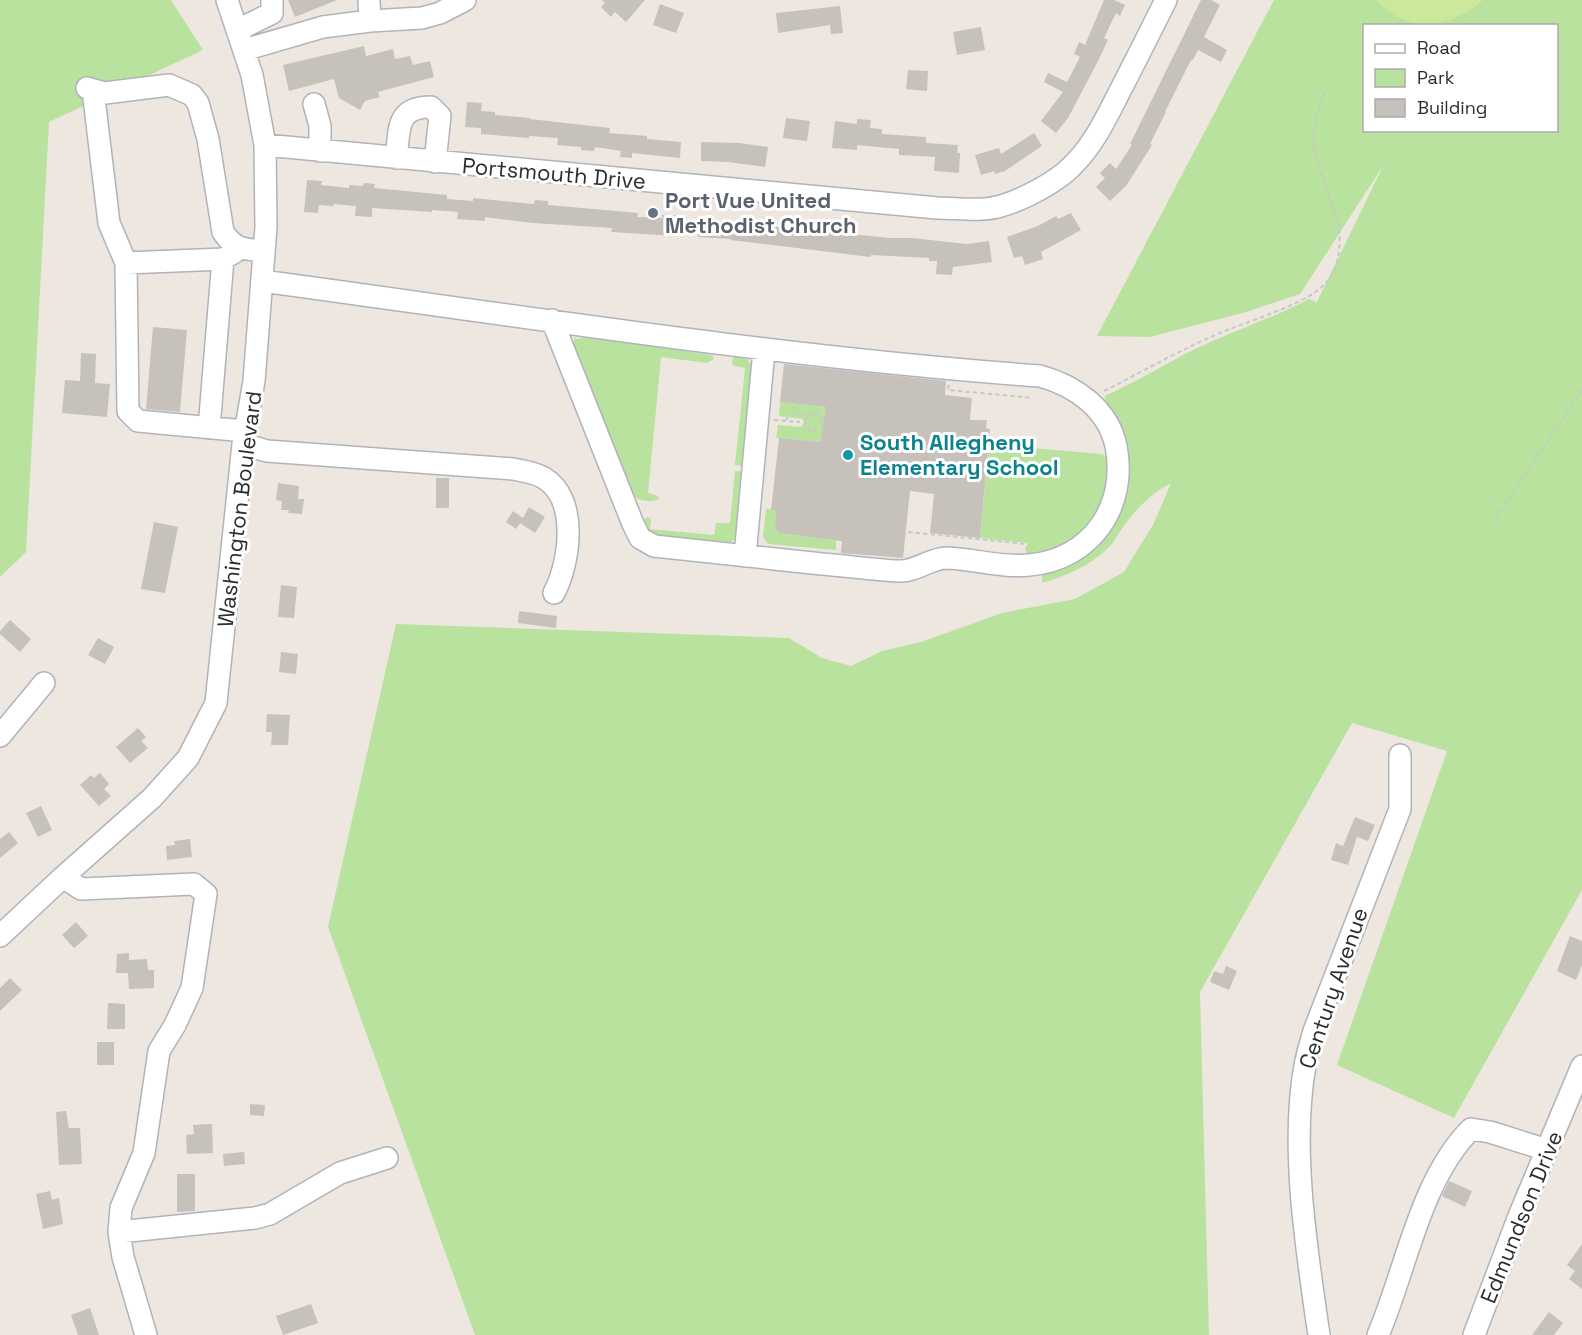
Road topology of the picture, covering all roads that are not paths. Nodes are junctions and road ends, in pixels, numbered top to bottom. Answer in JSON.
{"nodes":[{"id":1,"x":227,"y":0,"type":"edge"},
{"id":2,"x":272,"y":0,"type":"edge"},
{"id":3,"x":465,"y":0,"type":"edge"},
{"id":4,"x":1166,"y":0,"type":"edge"},
{"id":5,"x":370,"y":10,"type":"edge"},
{"id":6,"x":241,"y":40,"type":"junction"},
{"id":7,"x":314,"y":104,"type":"dead end"},
{"id":8,"x":265,"y":145,"type":"junction"},
{"id":9,"x":320,"y":151,"type":"junction"},
{"id":10,"x":396,"y":158,"type":"junction"},
{"id":11,"x":435,"y":162,"type":"junction"},
{"id":12,"x":253,"y":250,"type":"junction"},
{"id":13,"x":222,"y":259,"type":"junction"},
{"id":14,"x":126,"y":263,"type":"junction"},
{"id":15,"x":262,"y":281,"type":"junction"},
{"id":16,"x":552,"y":320,"type":"junction"},
{"id":17,"x":764,"y":350,"type":"junction"},
{"id":18,"x":209,"y":428,"type":"junction"},
{"id":19,"x":244,"y":437,"type":"junction"},
{"id":20,"x":745,"y":556,"type":"junction"},
{"id":21,"x":554,"y":593,"type":"dead end"},
{"id":22,"x":44,"y":683,"type":"dead end"},
{"id":23,"x":0,"y":736,"type":"edge"},
{"id":24,"x":1400,"y":755,"type":"dead end"},
{"id":25,"x":63,"y":877,"type":"junction"},
{"id":26,"x":2,"y":931,"type":"edge"},
{"id":27,"x":1582,"y":1066,"type":"edge"},
{"id":28,"x":1547,"y":1150,"type":"junction"},
{"id":29,"x":387,"y":1158,"type":"dead end"},
{"id":30,"x":119,"y":1232,"type":"junction"},
{"id":31,"x":146,"y":1335,"type":"edge"},
{"id":32,"x":1319,"y":1335,"type":"edge"},
{"id":33,"x":1378,"y":1335,"type":"edge"},
{"id":34,"x":1474,"y":1335,"type":"edge"}],
"edges":[{"from":1,"to":6,"type":"street","name":"Washington Boulevard"},
{"from":2,"to":6,"type":"street"},
{"from":3,"to":5,"type":"street"},
{"from":4,"to":11,"type":"street","name":"Portsmouth Drive"},
{"from":5,"to":6,"type":"street"},
{"from":6,"to":8,"type":"street","name":"Washington Boulevard"},
{"from":7,"to":9,"type":"street"},
{"from":8,"to":9,"type":"street","name":"Portsmouth Drive"},
{"from":8,"to":12,"type":"street","name":"Washington Boulevard"},
{"from":9,"to":10,"type":"street","name":"Portsmouth Drive"},
{"from":10,"to":11,"type":"street","name":"Portsmouth Drive"},
{"from":10,"to":11,"type":"street"},
{"from":12,"to":13,"type":"street"},
{"from":12,"to":14,"type":"street"},
{"from":12,"to":15,"type":"street","name":"Washington Boulevard"},
{"from":13,"to":14,"type":"street"},
{"from":13,"to":18,"type":"street"},
{"from":14,"to":18,"type":"street"},
{"from":15,"to":16,"type":"street"},
{"from":15,"to":19,"type":"street","name":"Washington Boulevard"},
{"from":16,"to":17,"type":"street"},
{"from":16,"to":20,"type":"street"},
{"from":17,"to":20,"type":"street"},
{"from":17,"to":20,"type":"street"},
{"from":18,"to":19,"type":"street"},
{"from":19,"to":21,"type":"street"},
{"from":19,"to":25,"type":"street","name":"Washington Boulevard"},
{"from":22,"to":23,"type":"street"},
{"from":24,"to":32,"type":"street","name":"Century Avenue"},
{"from":25,"to":26,"type":"street","name":"Washington Boulevard"},
{"from":25,"to":30,"type":"street"},
{"from":27,"to":28,"type":"street","name":"Edmundson Drive"},
{"from":28,"to":33,"type":"street"},
{"from":28,"to":34,"type":"street","name":"Edmundson Drive"},
{"from":29,"to":30,"type":"street"},
{"from":30,"to":31,"type":"street"}]}
